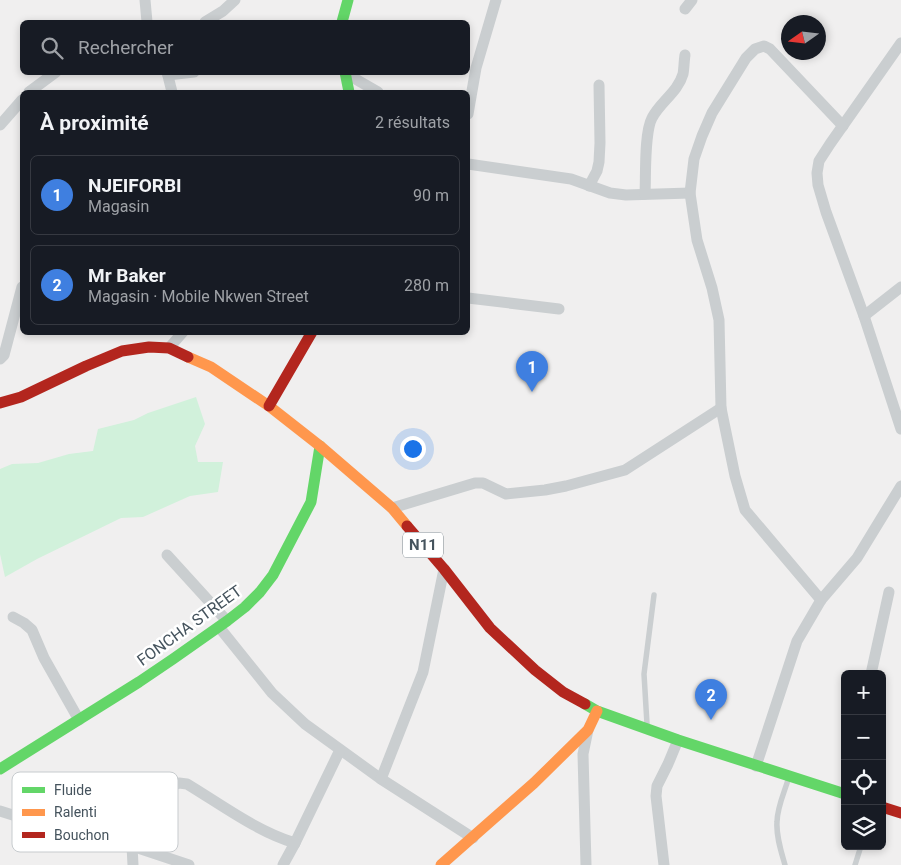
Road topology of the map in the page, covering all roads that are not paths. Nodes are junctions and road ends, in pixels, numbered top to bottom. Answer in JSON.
{"nodes":[{"id":1,"x":146,"y":0,"type":"edge"},
{"id":2,"x":235,"y":0,"type":"edge"},
{"id":3,"x":348,"y":0,"type":"edge"},
{"id":4,"x":496,"y":0,"type":"edge"},
{"id":5,"x":147,"y":20,"type":"edge"},
{"id":6,"x":207,"y":20,"type":"edge"},
{"id":7,"x":343,"y":20,"type":"edge"},
{"id":8,"x":901,"y":43,"type":"edge"},
{"id":9,"x":685,"y":55,"type":"dead end"},
{"id":10,"x":472,"y":68,"type":"edge"},
{"id":11,"x":52,"y":75,"type":"edge"},
{"id":12,"x":168,"y":75,"type":"edge"},
{"id":13,"x":345,"y":75,"type":"edge"},
{"id":14,"x":348,"y":75,"type":"edge"},
{"id":15,"x":599,"y":85,"type":"dead end"},
{"id":16,"x":32,"y":90,"type":"edge"},
{"id":17,"x":172,"y":90,"type":"edge"},
{"id":18,"x":349,"y":90,"type":"edge"},
{"id":19,"x":375,"y":90,"type":"edge"},
{"id":20,"x":470,"y":91,"type":"edge"},
{"id":21,"x":20,"y":102,"type":"edge"},
{"id":22,"x":0,"y":125,"type":"edge"},
{"id":23,"x":843,"y":126,"type":"junction"},
{"id":24,"x":470,"y":164,"type":"edge"},
{"id":25,"x":589,"y":186,"type":"junction"},
{"id":26,"x":690,"y":192,"type":"junction"},
{"id":27,"x":645,"y":194,"type":"junction"},
{"id":28,"x":901,"y":287,"type":"edge"},
{"id":29,"x":20,"y":295,"type":"edge"},
{"id":30,"x":470,"y":298,"type":"edge"},
{"id":31,"x":558,"y":309,"type":"dead end"},
{"id":32,"x":864,"y":316,"type":"junction"},
{"id":33,"x":180,"y":335,"type":"edge"},
{"id":34,"x":310,"y":335,"type":"edge"},
{"id":35,"x":169,"y":348,"type":"junction"},
{"id":36,"x":0,"y":359,"type":"edge"},
{"id":37,"x":0,"y":404,"type":"edge"},
{"id":38,"x":269,"y":406,"type":"junction"},
{"id":39,"x":720,"y":408,"type":"junction"},
{"id":40,"x":901,"y":428,"type":"edge"},
{"id":41,"x":320,"y":446,"type":"junction"},
{"id":42,"x":901,"y":486,"type":"edge"},
{"id":43,"x":392,"y":508,"type":"junction"},
{"id":44,"x":167,"y":555,"type":"dead end"},
{"id":45,"x":444,"y":569,"type":"junction"},
{"id":46,"x":889,"y":592,"type":"dead end"},
{"id":47,"x":654,"y":595,"type":"dead end"},
{"id":48,"x":821,"y":600,"type":"junction"},
{"id":49,"x":13,"y":617,"type":"dead end"},
{"id":50,"x":223,"y":624,"type":"junction"},
{"id":51,"x":872,"y":670,"type":"edge"},
{"id":52,"x":597,"y":711,"type":"junction"},
{"id":53,"x":79,"y":720,"type":"junction"},
{"id":54,"x":647,"y":729,"type":"junction"},
{"id":55,"x":588,"y":730,"type":"junction"},
{"id":56,"x":678,"y":740,"type":"junction"},
{"id":57,"x":340,"y":750,"type":"junction"},
{"id":58,"x":756,"y":766,"type":"junction"},
{"id":59,"x":0,"y":769,"type":"edge"},
{"id":60,"x":789,"y":776,"type":"junction"},
{"id":61,"x":381,"y":779,"type":"junction"},
{"id":62,"x":178,"y":783,"type":"edge"},
{"id":63,"x":841,"y":793,"type":"edge"},
{"id":64,"x":886,"y":808,"type":"edge"},
{"id":65,"x":0,"y":811,"type":"edge"},
{"id":66,"x":901,"y":813,"type":"edge"},
{"id":67,"x":12,"y":815,"type":"edge"},
{"id":68,"x":473,"y":838,"type":"junction"},
{"id":69,"x":295,"y":843,"type":"junction"},
{"id":70,"x":860,"y":850,"type":"edge"},
{"id":71,"x":132,"y":852,"type":"edge"},
{"id":72,"x":150,"y":852,"type":"edge"},
{"id":73,"x":133,"y":865,"type":"edge"},
{"id":74,"x":189,"y":865,"type":"edge"},
{"id":75,"x":283,"y":865,"type":"edge"},
{"id":76,"x":441,"y":865,"type":"edge"},
{"id":77,"x":586,"y":865,"type":"edge"},
{"id":78,"x":664,"y":865,"type":"edge"},
{"id":79,"x":784,"y":865,"type":"edge"},
{"id":80,"x":854,"y":865,"type":"edge"}],
"edges":[{"from":1,"to":5,"type":"street"},
{"from":2,"to":6,"type":"street"},
{"from":3,"to":7,"type":"main road"},
{"from":4,"to":10,"type":"street"},
{"from":8,"to":23,"type":"street"},
{"from":9,"to":27,"type":"street"},
{"from":10,"to":20,"type":"street"},
{"from":11,"to":16,"type":"street"},
{"from":12,"to":17,"type":"street"},
{"from":13,"to":18,"type":"main road"},
{"from":14,"to":19,"type":"street"},
{"from":15,"to":25,"type":"street"},
{"from":21,"to":22,"type":"street"},
{"from":23,"to":26,"type":"street"},
{"from":23,"to":32,"type":"street"},
{"from":24,"to":25,"type":"street"},
{"from":25,"to":27,"type":"street"},
{"from":26,"to":27,"type":"street"},
{"from":26,"to":39,"type":"street"},
{"from":28,"to":32,"type":"street"},
{"from":29,"to":36,"type":"street"},
{"from":30,"to":31,"type":"street"},
{"from":32,"to":40,"type":"street"},
{"from":33,"to":35,"type":"street"},
{"from":34,"to":38,"type":"main road"},
{"from":35,"to":37,"type":"main road","number":"N11"},
{"from":35,"to":38,"type":"main road","number":"N11"},
{"from":38,"to":41,"type":"main road","number":"N11"},
{"from":39,"to":43,"type":"street"},
{"from":39,"to":48,"type":"street"},
{"from":41,"to":43,"type":"main road","number":"N11"},
{"from":41,"to":50,"type":"main road","name":"FONCHA STREET"},
{"from":42,"to":48,"type":"street"},
{"from":43,"to":45,"type":"main road","number":"N11"},
{"from":44,"to":50,"type":"street"},
{"from":45,"to":52,"type":"main road","number":"N11"},
{"from":45,"to":61,"type":"street"},
{"from":46,"to":51,"type":"street"},
{"from":47,"to":54,"type":"lane"},
{"from":48,"to":58,"type":"street"},
{"from":49,"to":53,"type":"street"},
{"from":50,"to":53,"type":"main road","name":"FONCHA STREET"},
{"from":50,"to":57,"type":"street"},
{"from":52,"to":54,"type":"main road","number":"N11"},
{"from":52,"to":55,"type":"main road"},
{"from":53,"to":59,"type":"main road","name":"FONCHA STREET"},
{"from":54,"to":56,"type":"main road","number":"N11"},
{"from":55,"to":68,"type":"main road"},
{"from":55,"to":77,"type":"street"},
{"from":56,"to":58,"type":"main road","number":"N11"},
{"from":56,"to":78,"type":"street"},
{"from":57,"to":61,"type":"street"},
{"from":57,"to":69,"type":"street"},
{"from":58,"to":60,"type":"main road","number":"N11"},
{"from":60,"to":63,"type":"main road","number":"N11"},
{"from":60,"to":79,"type":"lane"},
{"from":61,"to":68,"type":"street"},
{"from":62,"to":69,"type":"street"},
{"from":64,"to":66,"type":"main road"},
{"from":65,"to":67,"type":"street"},
{"from":68,"to":76,"type":"main road"},
{"from":69,"to":75,"type":"street"},
{"from":70,"to":80,"type":"lane"},
{"from":71,"to":73,"type":"street"},
{"from":72,"to":74,"type":"street"}]}
